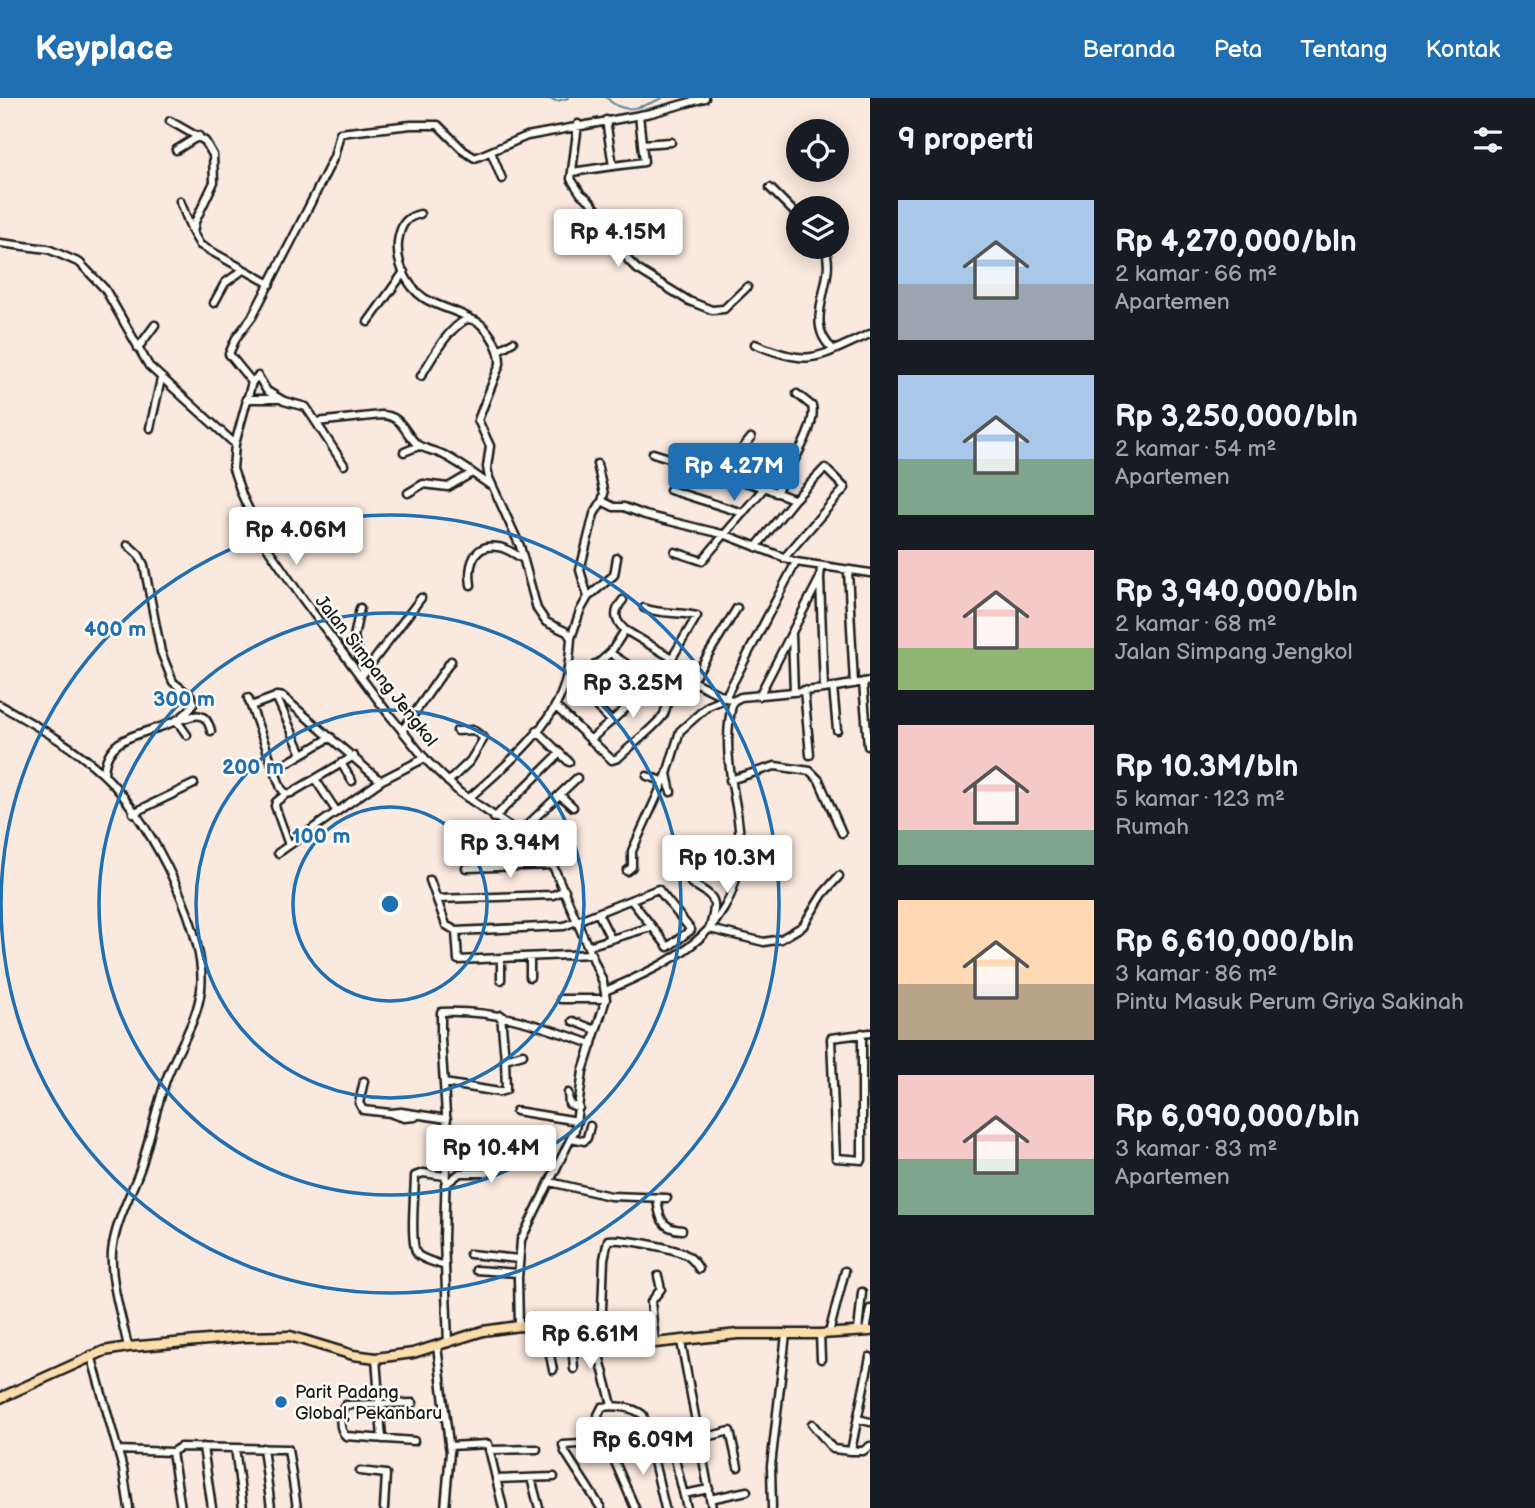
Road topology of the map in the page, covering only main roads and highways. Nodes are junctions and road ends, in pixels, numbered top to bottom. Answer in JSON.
{"nodes":[{"id":1,"x":865,"y":1331,"type":"edge"},
{"id":2,"x":0,"y":1398,"type":"edge"}],
"edges":[{"from":1,"to":2,"type":"main road"}]}
